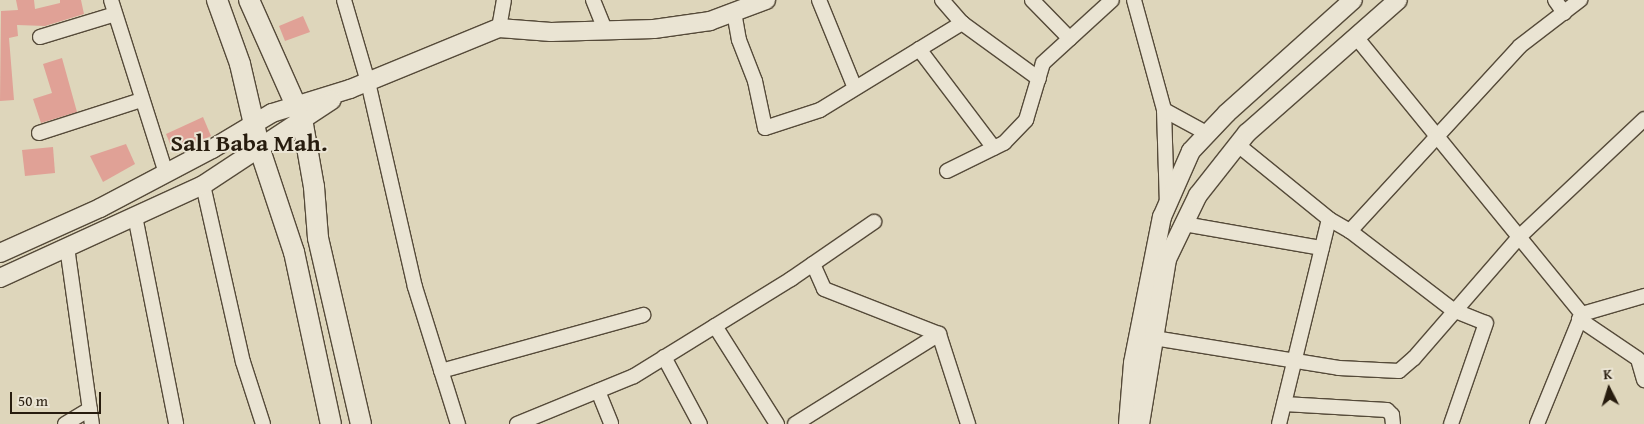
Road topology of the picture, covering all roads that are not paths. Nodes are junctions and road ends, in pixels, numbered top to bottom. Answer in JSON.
{"nodes":[{"id":1,"x":111,"y":0,"type":"edge"},
{"id":2,"x":217,"y":0,"type":"edge"},
{"id":3,"x":249,"y":0,"type":"edge"},
{"id":4,"x":344,"y":0,"type":"edge"},
{"id":5,"x":504,"y":0,"type":"edge"},
{"id":6,"x":593,"y":0,"type":"edge"},
{"id":7,"x":766,"y":0,"type":"edge"},
{"id":8,"x":819,"y":0,"type":"edge"},
{"id":9,"x":942,"y":0,"type":"edge"},
{"id":10,"x":1032,"y":0,"type":"edge"},
{"id":11,"x":1112,"y":0,"type":"edge"},
{"id":12,"x":1134,"y":0,"type":"edge"},
{"id":13,"x":1398,"y":0,"type":"edge"},
{"id":14,"x":1555,"y":0,"type":"edge"},
{"id":15,"x":1580,"y":0,"type":"edge"},
{"id":16,"x":1345,"y":2,"type":"edge"},
{"id":17,"x":734,"y":12,"type":"junction"},
{"id":18,"x":1564,"y":13,"type":"junction"},
{"id":19,"x":115,"y":14,"type":"junction"},
{"id":20,"x":962,"y":23,"type":"junction"},
{"id":21,"x":499,"y":28,"type":"junction"},
{"id":22,"x":606,"y":30,"type":"junction"},
{"id":23,"x":40,"y":37,"type":"dead end"},
{"id":24,"x":1356,"y":37,"type":"junction"},
{"id":25,"x":1070,"y":39,"type":"junction"},
{"id":26,"x":919,"y":49,"type":"junction"},
{"id":27,"x":1039,"y":79,"type":"junction"},
{"id":28,"x":368,"y":82,"type":"junction"},
{"id":29,"x":855,"y":88,"type":"junction"},
{"id":30,"x":141,"y":100,"type":"junction"},
{"id":31,"x":1164,"y":110,"type":"junction"},
{"id":32,"x":299,"y":112,"type":"junction"},
{"id":33,"x":1644,"y":119,"type":"edge"},
{"id":34,"x":254,"y":122,"type":"junction"},
{"id":35,"x":40,"y":133,"type":"dead end"},
{"id":36,"x":1208,"y":134,"type":"junction"},
{"id":37,"x":1437,"y":137,"type":"junction"},
{"id":38,"x":1238,"y":145,"type":"junction"},
{"id":39,"x":994,"y":148,"type":"junction"},
{"id":40,"x":260,"y":150,"type":"junction"},
{"id":41,"x":947,"y":171,"type":"dead end"},
{"id":42,"x":166,"y":173,"type":"junction"},
{"id":43,"x":203,"y":184,"type":"junction"},
{"id":44,"x":1167,"y":204,"type":"junction"},
{"id":45,"x":136,"y":216,"type":"junction"},
{"id":46,"x":1329,"y":219,"type":"junction"},
{"id":47,"x":874,"y":222,"type":"dead end"},
{"id":48,"x":1184,"y":224,"type":"junction"},
{"id":49,"x":1350,"y":231,"type":"junction"},
{"id":50,"x":1519,"y":237,"type":"junction"},
{"id":51,"x":67,"y":247,"type":"junction"},
{"id":52,"x":1322,"y":248,"type":"junction"},
{"id":53,"x":0,"y":253,"type":"edge"},
{"id":54,"x":813,"y":264,"type":"junction"},
{"id":55,"x":0,"y":278,"type":"edge"},
{"id":56,"x":1644,"y":296,"type":"edge"},
{"id":57,"x":1454,"y":310,"type":"junction"},
{"id":58,"x":643,"y":315,"type":"dead end"},
{"id":59,"x":1580,"y":316,"type":"junction"},
{"id":60,"x":715,"y":326,"type":"junction"},
{"id":61,"x":939,"y":334,"type":"junction"},
{"id":62,"x":1154,"y":338,"type":"junction"},
{"id":63,"x":664,"y":357,"type":"junction"},
{"id":64,"x":1295,"y":361,"type":"junction"},
{"id":65,"x":441,"y":371,"type":"junction"},
{"id":66,"x":1644,"y":380,"type":"edge"},
{"id":67,"x":598,"y":390,"type":"junction"},
{"id":68,"x":1284,"y":404,"type":"junction"},
{"id":69,"x":90,"y":409,"type":"junction"},
{"id":70,"x":66,"y":424,"type":"edge"},
{"id":71,"x":92,"y":424,"type":"edge"},
{"id":72,"x":176,"y":424,"type":"edge"},
{"id":73,"x":263,"y":424,"type":"edge"},
{"id":74,"x":331,"y":424,"type":"edge"},
{"id":75,"x":361,"y":424,"type":"edge"},
{"id":76,"x":458,"y":424,"type":"edge"},
{"id":77,"x":517,"y":424,"type":"edge"},
{"id":78,"x":611,"y":424,"type":"edge"},
{"id":79,"x":700,"y":424,"type":"edge"},
{"id":80,"x":777,"y":424,"type":"edge"},
{"id":81,"x":795,"y":424,"type":"edge"},
{"id":82,"x":968,"y":424,"type":"edge"},
{"id":83,"x":1128,"y":424,"type":"edge"},
{"id":84,"x":1140,"y":424,"type":"edge"},
{"id":85,"x":1279,"y":424,"type":"edge"},
{"id":86,"x":1393,"y":424,"type":"edge"},
{"id":87,"x":1451,"y":424,"type":"edge"},
{"id":88,"x":1538,"y":424,"type":"edge"}],
"edges":[{"from":1,"to":19,"type":"street"},
{"from":2,"to":34,"type":"main road"},
{"from":3,"to":32,"type":"main road"},
{"from":4,"to":28,"type":"street"},
{"from":5,"to":21,"type":"street"},
{"from":6,"to":22,"type":"street"},
{"from":7,"to":17,"type":"street"},
{"from":8,"to":29,"type":"street"},
{"from":9,"to":20,"type":"street"},
{"from":10,"to":25,"type":"street"},
{"from":11,"to":25,"type":"street"},
{"from":12,"to":31,"type":"street"},
{"from":13,"to":24,"type":"street"},
{"from":14,"to":18,"type":"street"},
{"from":15,"to":18,"type":"street"},
{"from":16,"to":36,"type":"street"},
{"from":17,"to":22,"type":"street"},
{"from":17,"to":29,"type":"street"},
{"from":18,"to":37,"type":"street"},
{"from":19,"to":23,"type":"street"},
{"from":19,"to":30,"type":"street"},
{"from":20,"to":26,"type":"street"},
{"from":20,"to":27,"type":"street"},
{"from":21,"to":22,"type":"street"},
{"from":21,"to":28,"type":"street"},
{"from":24,"to":37,"type":"street"},
{"from":24,"to":38,"type":"street"},
{"from":25,"to":27,"type":"street"},
{"from":26,"to":29,"type":"street"},
{"from":26,"to":39,"type":"street"},
{"from":27,"to":39,"type":"street"},
{"from":28,"to":32,"type":"street"},
{"from":28,"to":65,"type":"street"},
{"from":30,"to":35,"type":"street"},
{"from":30,"to":42,"type":"street"},
{"from":31,"to":36,"type":"street"},
{"from":31,"to":44,"type":"street"},
{"from":32,"to":34,"type":"street"},
{"from":32,"to":40,"type":"street"},
{"from":32,"to":75,"type":"main road"},
{"from":33,"to":50,"type":"street"},
{"from":34,"to":40,"type":"main road"},
{"from":34,"to":42,"type":"street"},
{"from":36,"to":44,"type":"street"},
{"from":37,"to":49,"type":"street"},
{"from":37,"to":50,"type":"street"},
{"from":38,"to":46,"type":"street"},
{"from":38,"to":48,"type":"street"},
{"from":39,"to":41,"type":"street"},
{"from":40,"to":43,"type":"street"},
{"from":40,"to":74,"type":"main road"},
{"from":42,"to":53,"type":"street"},
{"from":43,"to":45,"type":"street"},
{"from":43,"to":73,"type":"street"},
{"from":44,"to":83,"type":"street"},
{"from":45,"to":51,"type":"street"},
{"from":45,"to":72,"type":"street"},
{"from":46,"to":49,"type":"street"},
{"from":46,"to":52,"type":"street"},
{"from":47,"to":54,"type":"street"},
{"from":48,"to":52,"type":"street"},
{"from":48,"to":62,"type":"street"},
{"from":49,"to":57,"type":"street"},
{"from":50,"to":57,"type":"street"},
{"from":50,"to":59,"type":"street"},
{"from":51,"to":55,"type":"street"},
{"from":51,"to":69,"type":"street"},
{"from":52,"to":64,"type":"street"},
{"from":54,"to":60,"type":"street"},
{"from":54,"to":61,"type":"street"},
{"from":56,"to":59,"type":"street"},
{"from":57,"to":64,"type":"street"},
{"from":57,"to":87,"type":"street"},
{"from":58,"to":65,"type":"street"},
{"from":59,"to":66,"type":"street"},
{"from":59,"to":88,"type":"street"},
{"from":60,"to":63,"type":"street"},
{"from":60,"to":80,"type":"street"},
{"from":61,"to":81,"type":"street"},
{"from":61,"to":82,"type":"street"},
{"from":62,"to":64,"type":"street"},
{"from":62,"to":84,"type":"street"},
{"from":63,"to":67,"type":"street"},
{"from":63,"to":79,"type":"street"},
{"from":64,"to":68,"type":"street"},
{"from":65,"to":76,"type":"street"},
{"from":67,"to":77,"type":"street"},
{"from":67,"to":78,"type":"street"},
{"from":68,"to":85,"type":"street"},
{"from":68,"to":86,"type":"street"},
{"from":69,"to":70,"type":"street"},
{"from":69,"to":71,"type":"street"}]}
